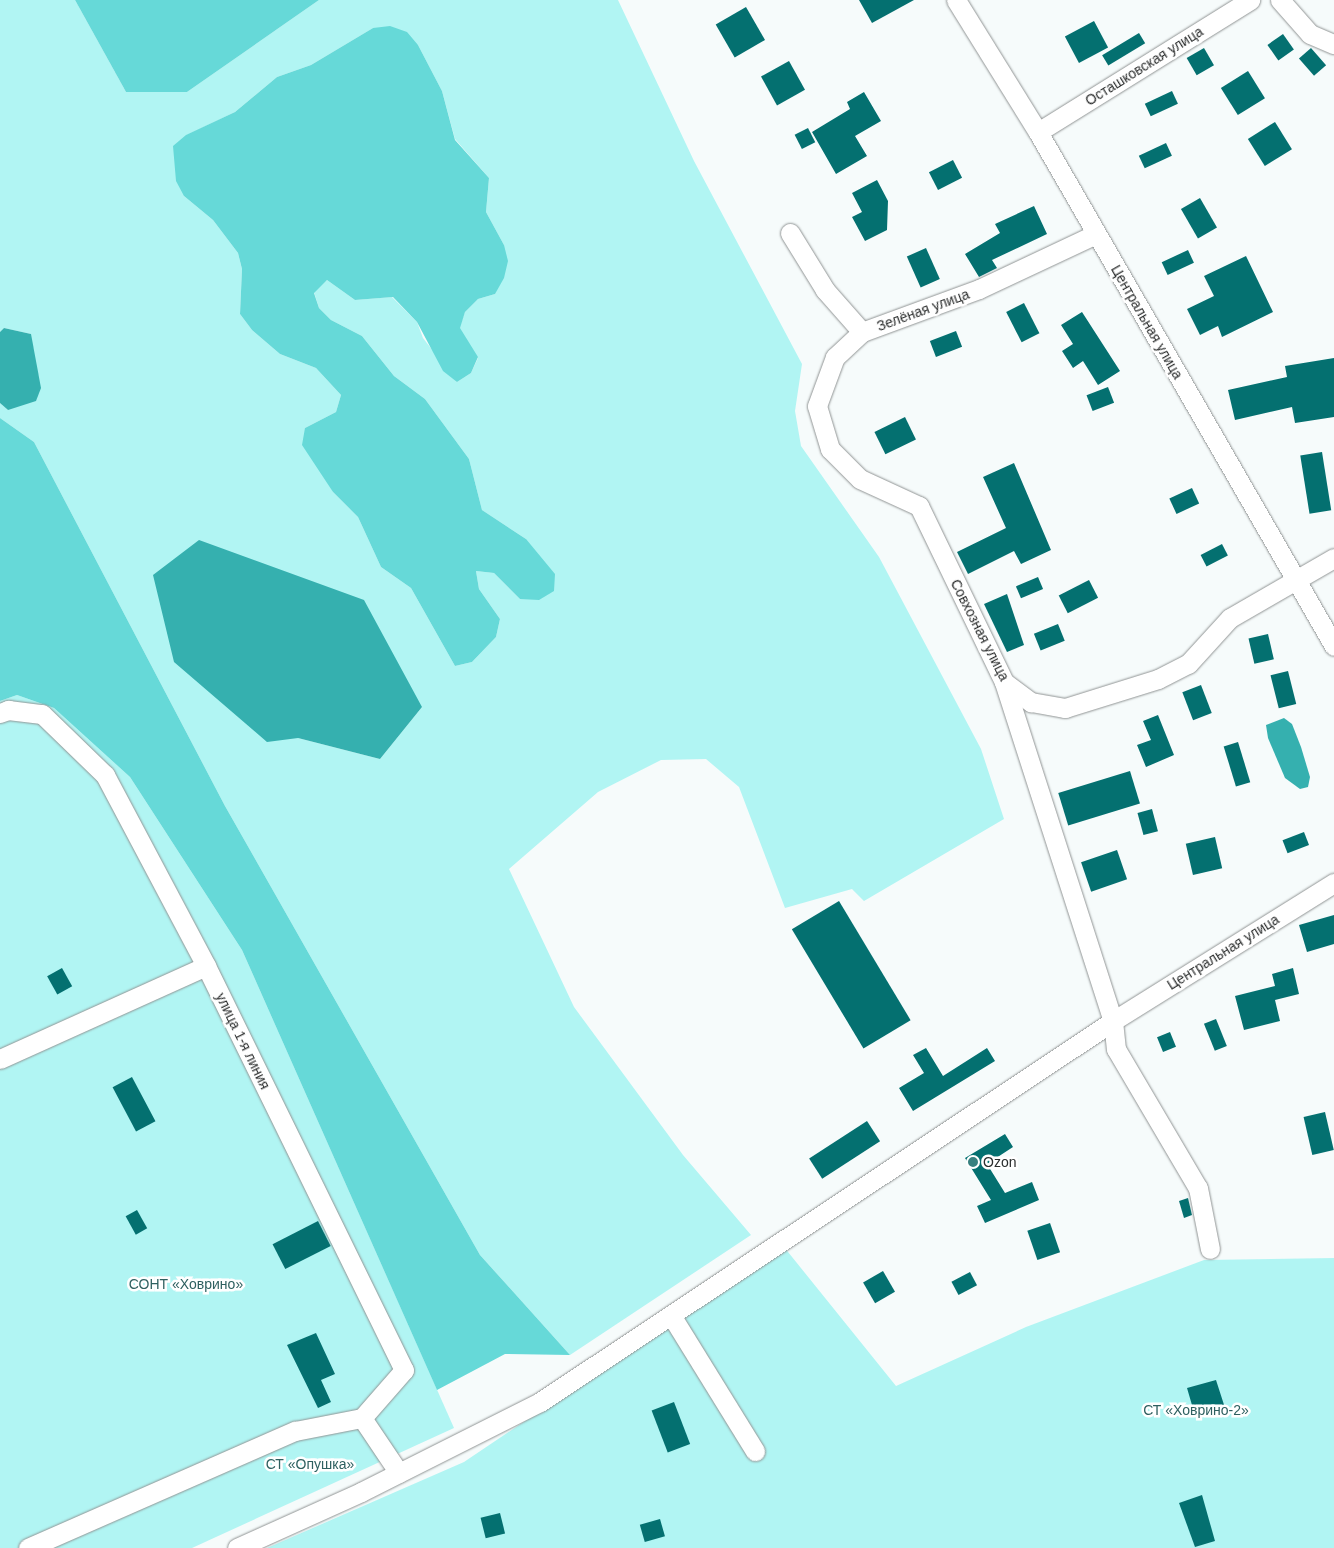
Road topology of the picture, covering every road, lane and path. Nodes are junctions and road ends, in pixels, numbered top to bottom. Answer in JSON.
{"nodes":[{"id":1,"x":956,"y":0,"type":"edge"},
{"id":2,"x":1250,"y":0,"type":"edge"},
{"id":3,"x":1280,"y":0,"type":"edge"},
{"id":4,"x":1334,"y":44,"type":"edge"},
{"id":5,"x":1038,"y":132,"type":"junction"},
{"id":6,"x":790,"y":233,"type":"dead end"},
{"id":7,"x":1096,"y":234,"type":"junction"},
{"id":8,"x":862,"y":332,"type":"junction"},
{"id":9,"x":1334,"y":558,"type":"edge"},
{"id":10,"x":1298,"y":580,"type":"junction"},
{"id":11,"x":1334,"y":646,"type":"edge"},
{"id":12,"x":1004,"y":682,"type":"junction"},
{"id":13,"x":0,"y":713,"type":"edge"},
{"id":14,"x":1334,"y":883,"type":"edge"},
{"id":15,"x":206,"y":966,"type":"junction"},
{"id":16,"x":1113,"y":1022,"type":"junction"},
{"id":17,"x":0,"y":1059,"type":"edge"},
{"id":18,"x":1210,"y":1249,"type":"dead end"},
{"id":19,"x":671,"y":1315,"type":"junction"},
{"id":20,"x":362,"y":1418,"type":"junction"},
{"id":21,"x":755,"y":1451,"type":"dead end"},
{"id":22,"x":399,"y":1473,"type":"junction"},
{"id":23,"x":28,"y":1548,"type":"edge"},
{"id":24,"x":237,"y":1548,"type":"edge"}],
"edges":[{"from":1,"to":5,"type":"street","name":"Центральная улица"},
{"from":2,"to":5,"type":"street","name":"Осташковская улица"},
{"from":3,"to":4,"type":"street"},
{"from":5,"to":7,"type":"street","name":"Центральная улица"},
{"from":6,"to":8,"type":"street","name":"Зелёная улица"},
{"from":7,"to":8,"type":"street","name":"Зелёная улица"},
{"from":7,"to":10,"type":"street","name":"Центральная улица"},
{"from":8,"to":12,"type":"street","name":"Совхозная улица"},
{"from":9,"to":10,"type":"street","name":"Совхозная улица"},
{"from":10,"to":11,"type":"street","name":"Центральная улица"},
{"from":10,"to":12,"type":"street","name":"Совхозная улица"},
{"from":12,"to":16,"type":"street"},
{"from":13,"to":15,"type":"street","name":"улица 1-я линия"},
{"from":14,"to":16,"type":"street","name":"Центральная улица"},
{"from":15,"to":17,"type":"street"},
{"from":15,"to":20,"type":"street","name":"улица 1-я линия"},
{"from":16,"to":18,"type":"street"},
{"from":16,"to":19,"type":"street","name":"Центральная улица"},
{"from":19,"to":21,"type":"street"},
{"from":19,"to":22,"type":"street","name":"Центральная улица"},
{"from":20,"to":22,"type":"street"},
{"from":20,"to":23,"type":"street"},
{"from":22,"to":24,"type":"street","name":"Центральная улица"}]}
